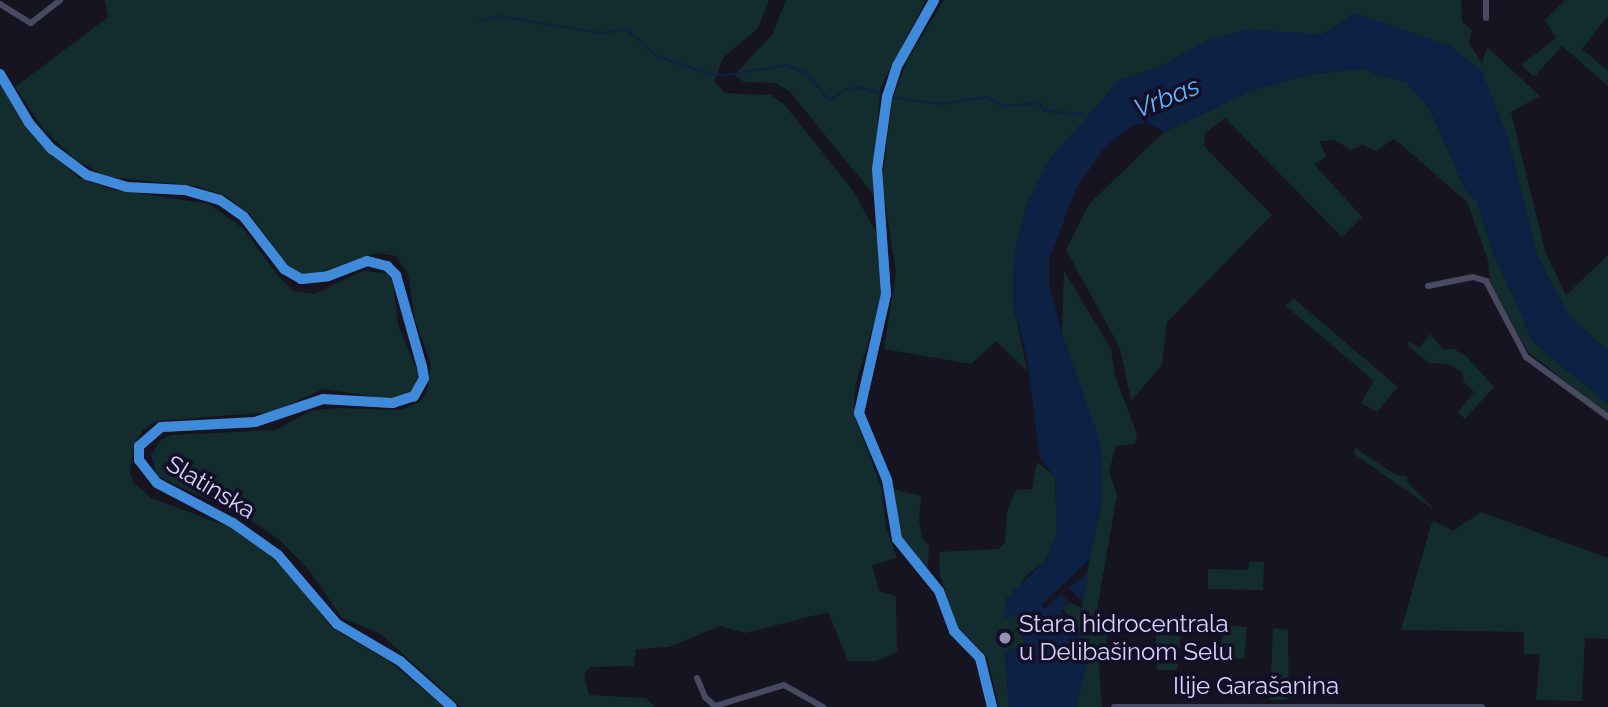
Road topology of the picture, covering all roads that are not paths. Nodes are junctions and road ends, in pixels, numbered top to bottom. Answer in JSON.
{"nodes":[{"id":1,"x":60,"y":0,"type":"edge"},
{"id":2,"x":934,"y":0,"type":"edge"},
{"id":3,"x":1486,"y":0,"type":"edge"},
{"id":4,"x":0,"y":4,"type":"edge"},
{"id":5,"x":1486,"y":18,"type":"dead end"},
{"id":6,"x":0,"y":74,"type":"edge"},
{"id":7,"x":1428,"y":286,"type":"dead end"},
{"id":8,"x":1608,"y":417,"type":"edge"},
{"id":9,"x":696,"y":678,"type":"dead end"},
{"id":10,"x":452,"y":707,"type":"edge"},
{"id":11,"x":823,"y":707,"type":"edge"},
{"id":12,"x":992,"y":707,"type":"edge"},
{"id":13,"x":1114,"y":707,"type":"edge"},
{"id":14,"x":1381,"y":707,"type":"edge"},
{"id":15,"x":1482,"y":707,"type":"edge"}],
"edges":[{"from":1,"to":4,"type":"street"},
{"from":2,"to":12,"type":"street"},
{"from":3,"to":5,"type":"street"},
{"from":6,"to":10,"type":"street","name":"Slatinska"},
{"from":7,"to":8,"type":"street"},
{"from":9,"to":11,"type":"street"},
{"from":13,"to":14,"type":"street","name":"Ilije Garašanina"},
{"from":14,"to":15,"type":"street","name":"Ilije Garašanina"}]}
